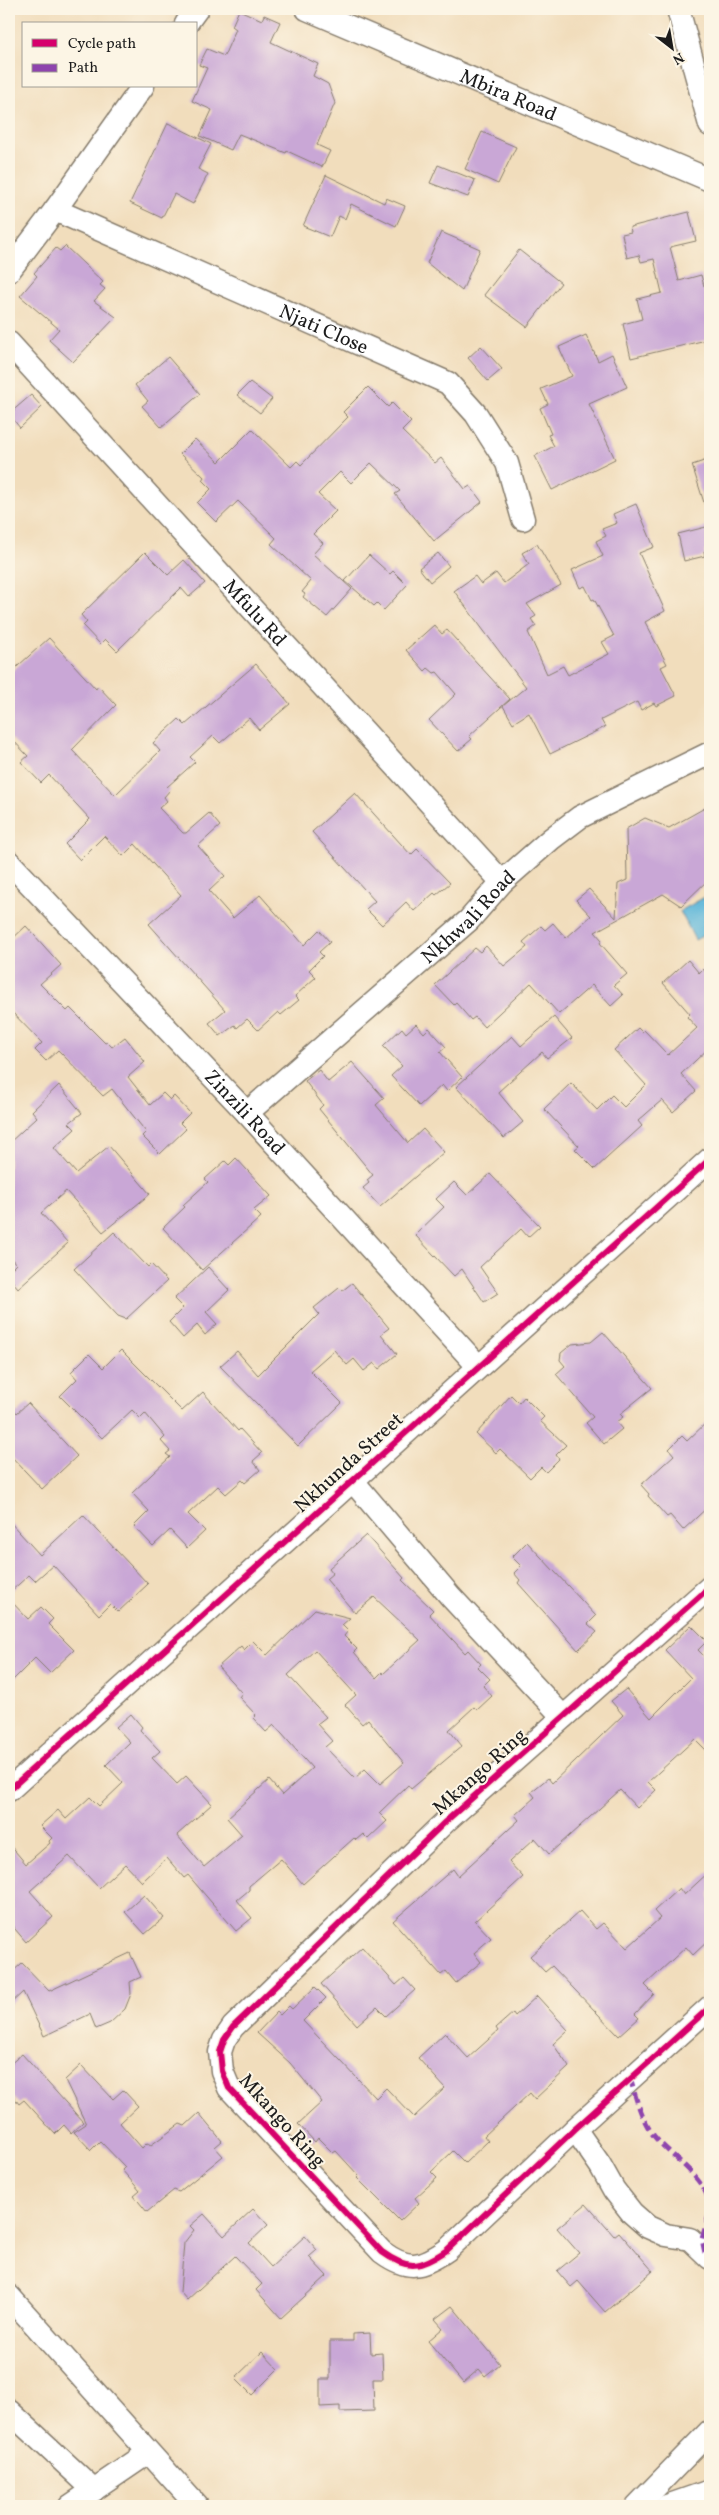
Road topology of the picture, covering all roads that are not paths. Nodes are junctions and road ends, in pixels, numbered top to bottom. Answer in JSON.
{"nodes":[{"id":1,"x":197,"y":9,"type":"edge"},
{"id":2,"x":307,"y":9,"type":"edge"},
{"id":3,"x":678,"y":9,"type":"edge"},
{"id":4,"x":187,"y":22,"type":"edge"},
{"id":5,"x":141,"y":88,"type":"edge"},
{"id":6,"x":710,"y":125,"type":"edge"},
{"id":7,"x":710,"y":180,"type":"edge"},
{"id":8,"x":56,"y":210,"type":"junction"},
{"id":9,"x":9,"y":271,"type":"edge"},
{"id":10,"x":9,"y":343,"type":"edge"},
{"id":11,"x":523,"y":519,"type":"dead end"},
{"id":12,"x":710,"y":752,"type":"edge"},
{"id":13,"x":12,"y":871,"type":"edge"},
{"id":14,"x":502,"y":882,"type":"junction"},
{"id":15,"x":247,"y":1114,"type":"junction"},
{"id":16,"x":710,"y":1159,"type":"edge"},
{"id":17,"x":478,"y":1366,"type":"junction"},
{"id":18,"x":352,"y":1480,"type":"junction"},
{"id":19,"x":710,"y":1586,"type":"edge"},
{"id":20,"x":563,"y":1717,"type":"junction"},
{"id":21,"x":9,"y":1790,"type":"edge"},
{"id":22,"x":710,"y":2007,"type":"edge"},
{"id":23,"x":575,"y":2129,"type":"junction"},
{"id":24,"x":710,"y":2258,"type":"edge"},
{"id":25,"x":9,"y":2296,"type":"edge"},
{"id":26,"x":9,"y":2411,"type":"edge"},
{"id":27,"x":710,"y":2431,"type":"edge"},
{"id":28,"x":148,"y":2453,"type":"junction"},
{"id":29,"x":94,"y":2490,"type":"junction"},
{"id":30,"x":710,"y":2491,"type":"edge"},
{"id":31,"x":70,"y":2506,"type":"edge"},
{"id":32,"x":197,"y":2506,"type":"edge"},
{"id":33,"x":637,"y":2506,"type":"edge"},
{"id":34,"x":667,"y":2506,"type":"edge"}],
"edges":[{"from":1,"to":4,"type":"street"},
{"from":2,"to":7,"type":"street","name":"Mbira Road"},
{"from":3,"to":6,"type":"street"},
{"from":5,"to":8,"type":"street"},
{"from":8,"to":9,"type":"street"},
{"from":8,"to":11,"type":"street","name":"Njati Close"},
{"from":10,"to":14,"type":"street","name":"Mfulu Rd"},
{"from":12,"to":14,"type":"street","name":"Nkhwali Road"},
{"from":13,"to":15,"type":"street","name":"Zinzili Road"},
{"from":14,"to":15,"type":"street","name":"Nkhwali Road"},
{"from":15,"to":17,"type":"street","name":"Zinzili Road"},
{"from":16,"to":17,"type":"street","name":"Nkhunda Street"},
{"from":17,"to":18,"type":"street","name":"Nkhunda Street"},
{"from":18,"to":20,"type":"street"},
{"from":18,"to":21,"type":"street","name":"Nkhunda Street"},
{"from":19,"to":20,"type":"street","name":"Mkango Ring"},
{"from":20,"to":23,"type":"street","name":"Mkango Ring"},
{"from":22,"to":23,"type":"street","name":"Mkango Ring"},
{"from":23,"to":24,"type":"street"},
{"from":25,"to":28,"type":"street"},
{"from":26,"to":29,"type":"street"},
{"from":27,"to":33,"type":"street"},
{"from":28,"to":29,"type":"street"},
{"from":28,"to":32,"type":"street"},
{"from":29,"to":31,"type":"street"},
{"from":30,"to":34,"type":"street"}]}
